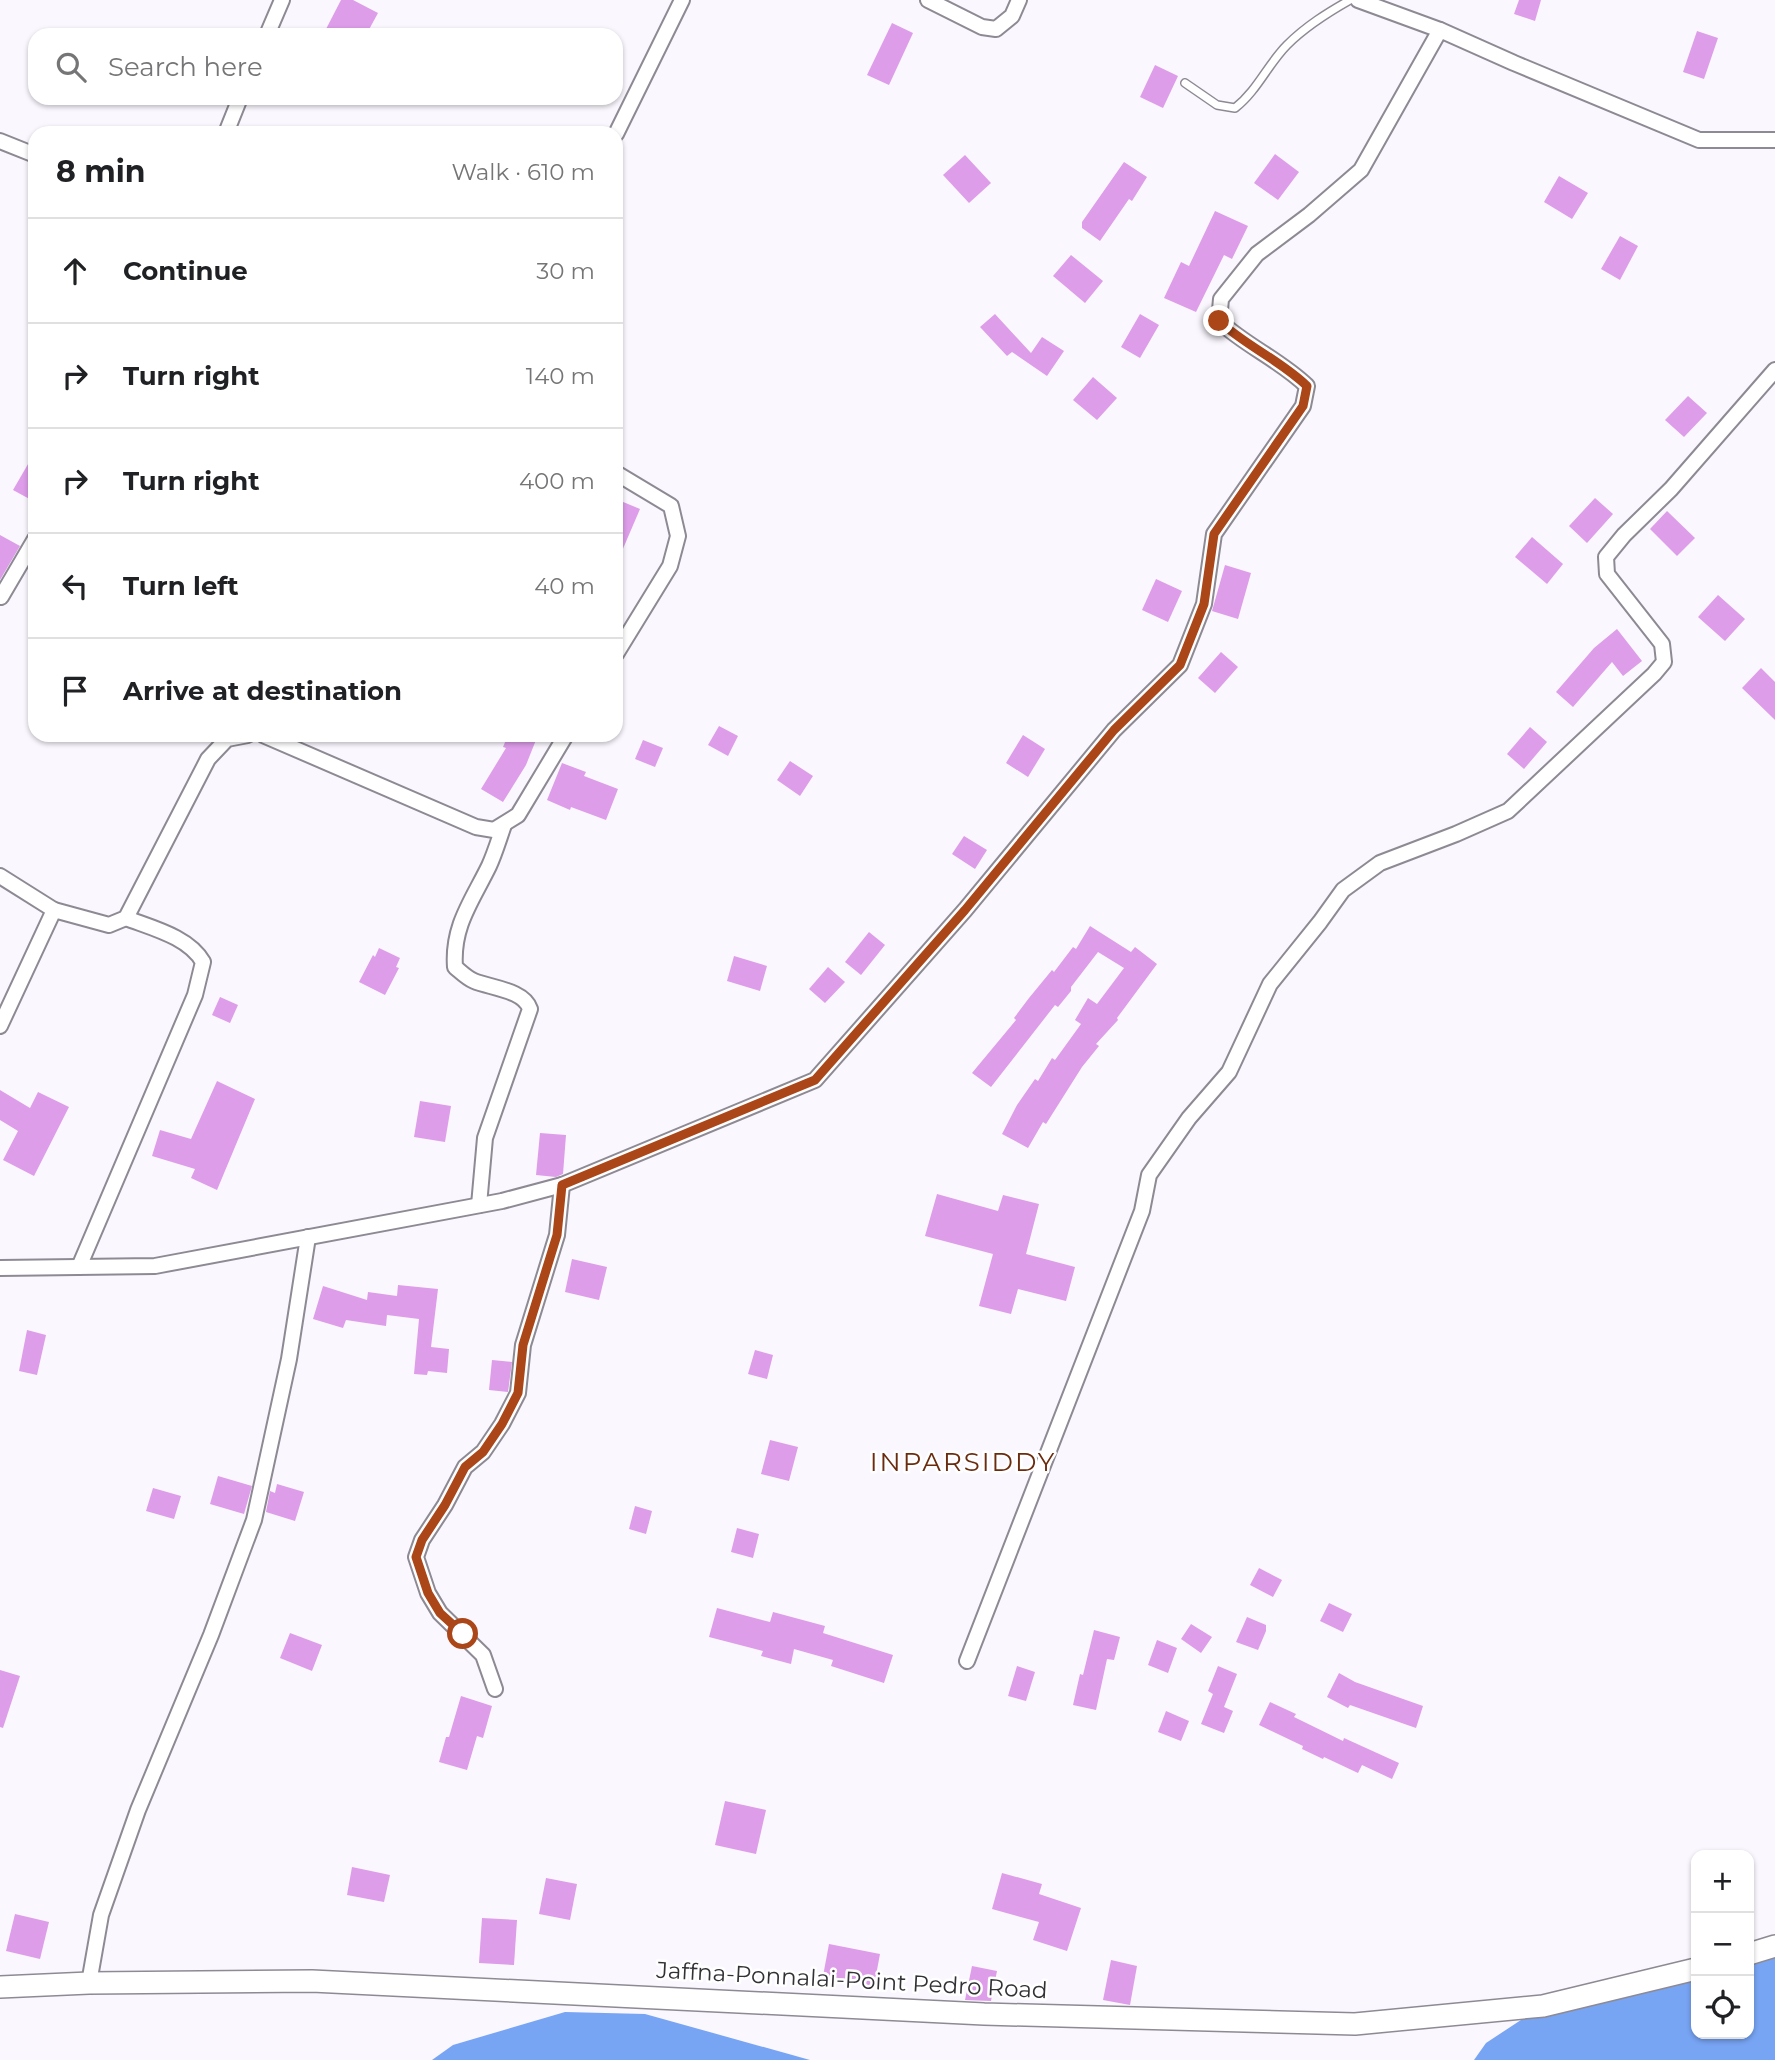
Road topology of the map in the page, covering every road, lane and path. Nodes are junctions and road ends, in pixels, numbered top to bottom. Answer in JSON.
{"nodes":[{"id":1,"x":282,"y":0,"type":"edge"},
{"id":2,"x":682,"y":0,"type":"edge"},
{"id":3,"x":928,"y":0,"type":"edge"},
{"id":4,"x":1020,"y":0,"type":"edge"},
{"id":5,"x":1350,"y":0,"type":"edge"},
{"id":6,"x":1358,"y":0,"type":"edge"},
{"id":7,"x":270,"y":28,"type":"edge"},
{"id":8,"x":1440,"y":30,"type":"junction"},
{"id":9,"x":1185,"y":83,"type":"dead end"},
{"id":10,"x":237,"y":105,"type":"edge"},
{"id":11,"x":229,"y":126,"type":"edge"},
{"id":12,"x":620,"y":126,"type":"edge"},
{"id":13,"x":1775,"y":140,"type":"edge"},
{"id":14,"x":0,"y":141,"type":"edge"},
{"id":15,"x":28,"y":152,"type":"edge"},
{"id":16,"x":1775,"y":370,"type":"edge"},
{"id":17,"x":623,"y":477,"type":"edge"},
{"id":18,"x":28,"y":551,"type":"edge"},
{"id":19,"x":1,"y":597,"type":"edge"},
{"id":20,"x":623,"y":643,"type":"edge"},
{"id":21,"x":224,"y":742,"type":"edge"},
{"id":22,"x":279,"y":742,"type":"edge"},
{"id":23,"x":562,"y":742,"type":"edge"},
{"id":24,"x":504,"y":825,"type":"junction"},
{"id":25,"x":0,"y":876,"type":"edge"},
{"id":26,"x":54,"y":910,"type":"junction"},
{"id":27,"x":126,"y":918,"type":"junction"},
{"id":28,"x":0,"y":1026,"type":"edge"},
{"id":29,"x":562,"y":1185,"type":"junction"},
{"id":30,"x":479,"y":1205,"type":"junction"},
{"id":31,"x":308,"y":1237,"type":"junction"},
{"id":32,"x":79,"y":1267,"type":"junction"},
{"id":33,"x":0,"y":1268,"type":"edge"},
{"id":34,"x":967,"y":1661,"type":"dead end"},
{"id":35,"x":495,"y":1689,"type":"dead end"},
{"id":36,"x":1775,"y":1946,"type":"edge"},
{"id":37,"x":1754,"y":1952,"type":"edge"},
{"id":38,"x":1691,"y":1970,"type":"edge"},
{"id":39,"x":89,"y":1983,"type":"junction"},
{"id":40,"x":0,"y":1987,"type":"edge"}],
"edges":[{"from":1,"to":7,"type":"street"},
{"from":2,"to":12,"type":"street"},
{"from":3,"to":4,"type":"street"},
{"from":5,"to":9,"type":"lane"},
{"from":6,"to":8,"type":"street"},
{"from":8,"to":13,"type":"street"},
{"from":8,"to":29,"type":"street"},
{"from":10,"to":11,"type":"street"},
{"from":14,"to":15,"type":"street"},
{"from":16,"to":34,"type":"street"},
{"from":17,"to":20,"type":"street"},
{"from":18,"to":19,"type":"street"},
{"from":21,"to":27,"type":"street"},
{"from":22,"to":24,"type":"street"},
{"from":23,"to":24,"type":"street"},
{"from":24,"to":30,"type":"street"},
{"from":25,"to":26,"type":"street"},
{"from":26,"to":27,"type":"street"},
{"from":26,"to":28,"type":"street"},
{"from":27,"to":32,"type":"street"},
{"from":29,"to":30,"type":"street"},
{"from":29,"to":35,"type":"street"},
{"from":30,"to":31,"type":"street"},
{"from":31,"to":32,"type":"street"},
{"from":31,"to":39,"type":"street"},
{"from":32,"to":33,"type":"street"},
{"from":36,"to":37,"type":"main road"},
{"from":38,"to":39,"type":"main road","name":"Jaffna-Ponnalai-Point Pedro Road"},
{"from":39,"to":40,"type":"main road","name":"Jaffna-Ponnalai-Point Pedro Road"}]}
